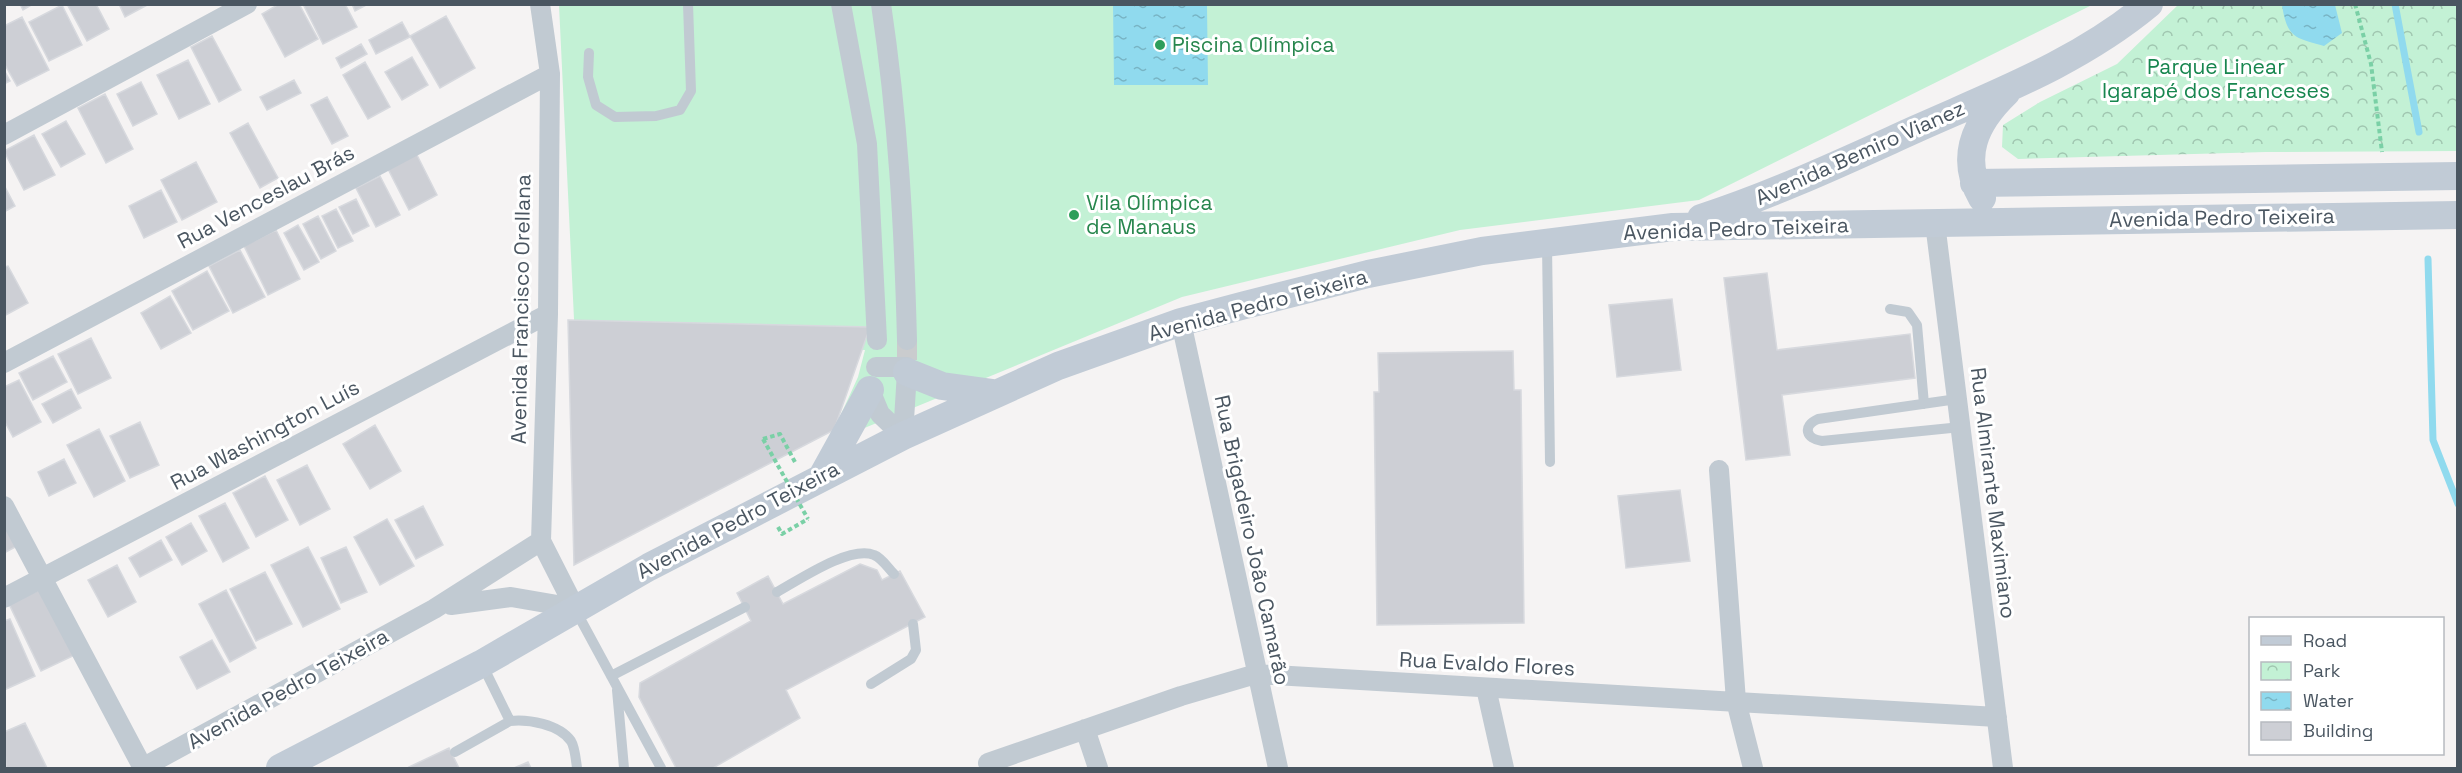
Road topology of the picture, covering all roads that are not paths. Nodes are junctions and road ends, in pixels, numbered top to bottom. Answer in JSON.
{"nodes":[{"id":1,"x":247,"y":4,"type":"edge"},
{"id":2,"x":540,"y":4,"type":"edge"},
{"id":3,"x":687,"y":4,"type":"edge"},
{"id":4,"x":841,"y":4,"type":"edge"},
{"id":5,"x":881,"y":4,"type":"edge"},
{"id":6,"x":2150,"y":4,"type":"edge"},
{"id":7,"x":589,"y":53,"type":"dead end"},
{"id":8,"x":550,"y":74,"type":"junction"},
{"id":9,"x":2011,"y":87,"type":"junction"},
{"id":10,"x":4,"y":135,"type":"edge"},
{"id":11,"x":899,"y":136,"type":"junction"},
{"id":12,"x":867,"y":144,"type":"junction"},
{"id":13,"x":2457,"y":176,"type":"edge"},
{"id":14,"x":1974,"y":183,"type":"junction"},
{"id":15,"x":2457,"y":215,"type":"edge"},
{"id":16,"x":2004,"y":221,"type":"junction"},
{"id":17,"x":1935,"y":223,"type":"junction"},
{"id":18,"x":1672,"y":227,"type":"junction"},
{"id":19,"x":1547,"y":242,"type":"junction"},
{"id":20,"x":1890,"y":309,"type":"dead end"},
{"id":21,"x":548,"y":314,"type":"junction"},
{"id":22,"x":1181,"y":322,"type":"junction"},
{"id":23,"x":877,"y":340,"type":"dead end"},
{"id":24,"x":907,"y":340,"type":"tunnel mouth"},
{"id":25,"x":4,"y":363,"type":"edge"},
{"id":26,"x":907,"y":370,"type":"junction"},
{"id":27,"x":873,"y":379,"type":"junction"},
{"id":28,"x":993,"y":393,"type":"junction"},
{"id":29,"x":1957,"y":399,"type":"junction"},
{"id":30,"x":1924,"y":404,"type":"junction"},
{"id":31,"x":1961,"y":427,"type":"junction"},
{"id":32,"x":903,"y":435,"type":"junction"},
{"id":33,"x":1550,"y":462,"type":"dead end"},
{"id":34,"x":1719,"y":470,"type":"dead end"},
{"id":35,"x":814,"y":479,"type":"junction"},
{"id":36,"x":4,"y":506,"type":"edge"},
{"id":37,"x":541,"y":541,"type":"junction"},
{"id":38,"x":894,"y":574,"type":"dead end"},
{"id":39,"x":43,"y":578,"type":"junction"},
{"id":40,"x":777,"y":592,"type":"dead end"},
{"id":41,"x":4,"y":598,"type":"edge"},
{"id":42,"x":745,"y":607,"type":"dead end"},
{"id":43,"x":575,"y":608,"type":"junction"},
{"id":44,"x":434,"y":609,"type":"junction"},
{"id":45,"x":913,"y":624,"type":"dead end"},
{"id":46,"x":482,"y":664,"type":"junction"},
{"id":47,"x":1256,"y":674,"type":"junction"},
{"id":48,"x":611,"y":676,"type":"junction"},
{"id":49,"x":871,"y":684,"type":"dead end"},
{"id":50,"x":616,"y":687,"type":"junction"},
{"id":51,"x":1486,"y":688,"type":"junction"},
{"id":52,"x":1736,"y":701,"type":"junction"},
{"id":53,"x":1996,"y":717,"type":"junction"},
{"id":54,"x":510,"y":721,"type":"junction"},
{"id":55,"x":1085,"y":729,"type":"junction"},
{"id":56,"x":455,"y":752,"type":"dead end"},
{"id":57,"x":988,"y":763,"type":"dead end"},
{"id":58,"x":143,"y":768,"type":"edge"},
{"id":59,"x":280,"y":768,"type":"edge"},
{"id":60,"x":577,"y":768,"type":"edge"},
{"id":61,"x":624,"y":768,"type":"edge"},
{"id":62,"x":661,"y":768,"type":"edge"},
{"id":63,"x":1098,"y":768,"type":"edge"},
{"id":64,"x":1278,"y":768,"type":"edge"},
{"id":65,"x":1504,"y":768,"type":"edge"},
{"id":66,"x":1753,"y":768,"type":"edge"},
{"id":67,"x":2003,"y":768,"type":"edge"}],
"edges":[{"from":1,"to":10,"type":"street"},
{"from":2,"to":8,"type":"street","name":"Avenida Francisco Orellana"},
{"from":3,"to":7,"type":"lane"},
{"from":4,"to":12,"type":"street"},
{"from":5,"to":11,"type":"street"},
{"from":6,"to":9,"type":"street","name":"Avenida Bemiro Vianez"},
{"from":8,"to":21,"type":"street","name":"Avenida Francisco Orellana"},
{"from":8,"to":25,"type":"street","name":"Rua Venceslau Brás"},
{"from":9,"to":14,"type":"street","name":"Avenida Bemiro Vianez"},
{"from":9,"to":18,"type":"street","name":"Avenida Bemiro Vianez"},
{"from":11,"to":12,"type":"street"},
{"from":11,"to":24,"type":"street"},
{"from":12,"to":23,"type":"street"},
{"from":13,"to":14,"type":"street","name":"Avenida Pedro Teixeira"},
{"from":14,"to":16,"type":"street"},
{"from":15,"to":16,"type":"street","name":"Avenida Pedro Teixeira"},
{"from":16,"to":17,"type":"street","name":"Avenida Pedro Teixeira"},
{"from":17,"to":18,"type":"street","name":"Avenida Pedro Teixeira"},
{"from":17,"to":29,"type":"street","name":"Rua Almirante Maximiano"},
{"from":18,"to":19,"type":"street","name":"Avenida Pedro Teixeira"},
{"from":19,"to":22,"type":"street","name":"Avenida Pedro Teixeira"},
{"from":19,"to":33,"type":"lane"},
{"from":20,"to":30,"type":"lane"},
{"from":21,"to":37,"type":"street","name":"Avenida Francisco Orellana"},
{"from":21,"to":39,"type":"street","name":"Rua Washington Luís"},
{"from":22,"to":28,"type":"street","name":"Avenida Pedro Teixeira"},
{"from":22,"to":47,"type":"street","name":"Rua Brigadeiro João Camarão"},
{"from":26,"to":27,"type":"street"},
{"from":26,"to":28,"type":"street"},
{"from":26,"to":32,"type":"street"},
{"from":27,"to":32,"type":"street"},
{"from":27,"to":35,"type":"street"},
{"from":28,"to":32,"type":"street","name":"Avenida Pedro Teixeira"},
{"from":29,"to":30,"type":"lane"},
{"from":29,"to":31,"type":"street","name":"Rua Almirante Maximiano"},
{"from":30,"to":31,"type":"lane"},
{"from":31,"to":53,"type":"street","name":"Rua Almirante Maximiano"},
{"from":32,"to":35,"type":"street","name":"Avenida Pedro Teixeira"},
{"from":34,"to":52,"type":"street"},
{"from":35,"to":43,"type":"street","name":"Avenida Pedro Teixeira"},
{"from":36,"to":39,"type":"street"},
{"from":37,"to":43,"type":"street","name":"Avenida Francisco Orellana"},
{"from":37,"to":44,"type":"street","name":"Avenida Pedro Teixeira"},
{"from":38,"to":40,"type":"lane"},
{"from":39,"to":41,"type":"street","name":"Rua Washington Luís"},
{"from":39,"to":58,"type":"street"},
{"from":42,"to":48,"type":"lane"},
{"from":43,"to":44,"type":"street","name":"Avenida Pedro Teixeira"},
{"from":43,"to":46,"type":"street","name":"Avenida Pedro Teixeira"},
{"from":43,"to":48,"type":"lane"},
{"from":44,"to":58,"type":"street","name":"Avenida Pedro Teixeira"},
{"from":45,"to":49,"type":"lane"},
{"from":46,"to":54,"type":"lane"},
{"from":46,"to":59,"type":"street","name":"Avenida Pedro Teixeira"},
{"from":47,"to":51,"type":"street","name":"Rua Evaldo Flores"},
{"from":47,"to":55,"type":"street","name":"Rua Evaldo Flores"},
{"from":47,"to":64,"type":"street","name":"Rua Brigadeiro João Camarão"},
{"from":48,"to":50,"type":"lane"},
{"from":50,"to":61,"type":"lane"},
{"from":50,"to":62,"type":"lane"},
{"from":51,"to":52,"type":"street","name":"Rua Evaldo Flores"},
{"from":51,"to":65,"type":"street"},
{"from":52,"to":53,"type":"street","name":"Rua Evaldo Flores"},
{"from":52,"to":66,"type":"street"},
{"from":53,"to":67,"type":"street","name":"Rua Almirante Maximiano"},
{"from":54,"to":56,"type":"lane"},
{"from":54,"to":60,"type":"lane"},
{"from":55,"to":57,"type":"street","name":"Rua Evaldo Flores"},
{"from":55,"to":63,"type":"street"}]}
